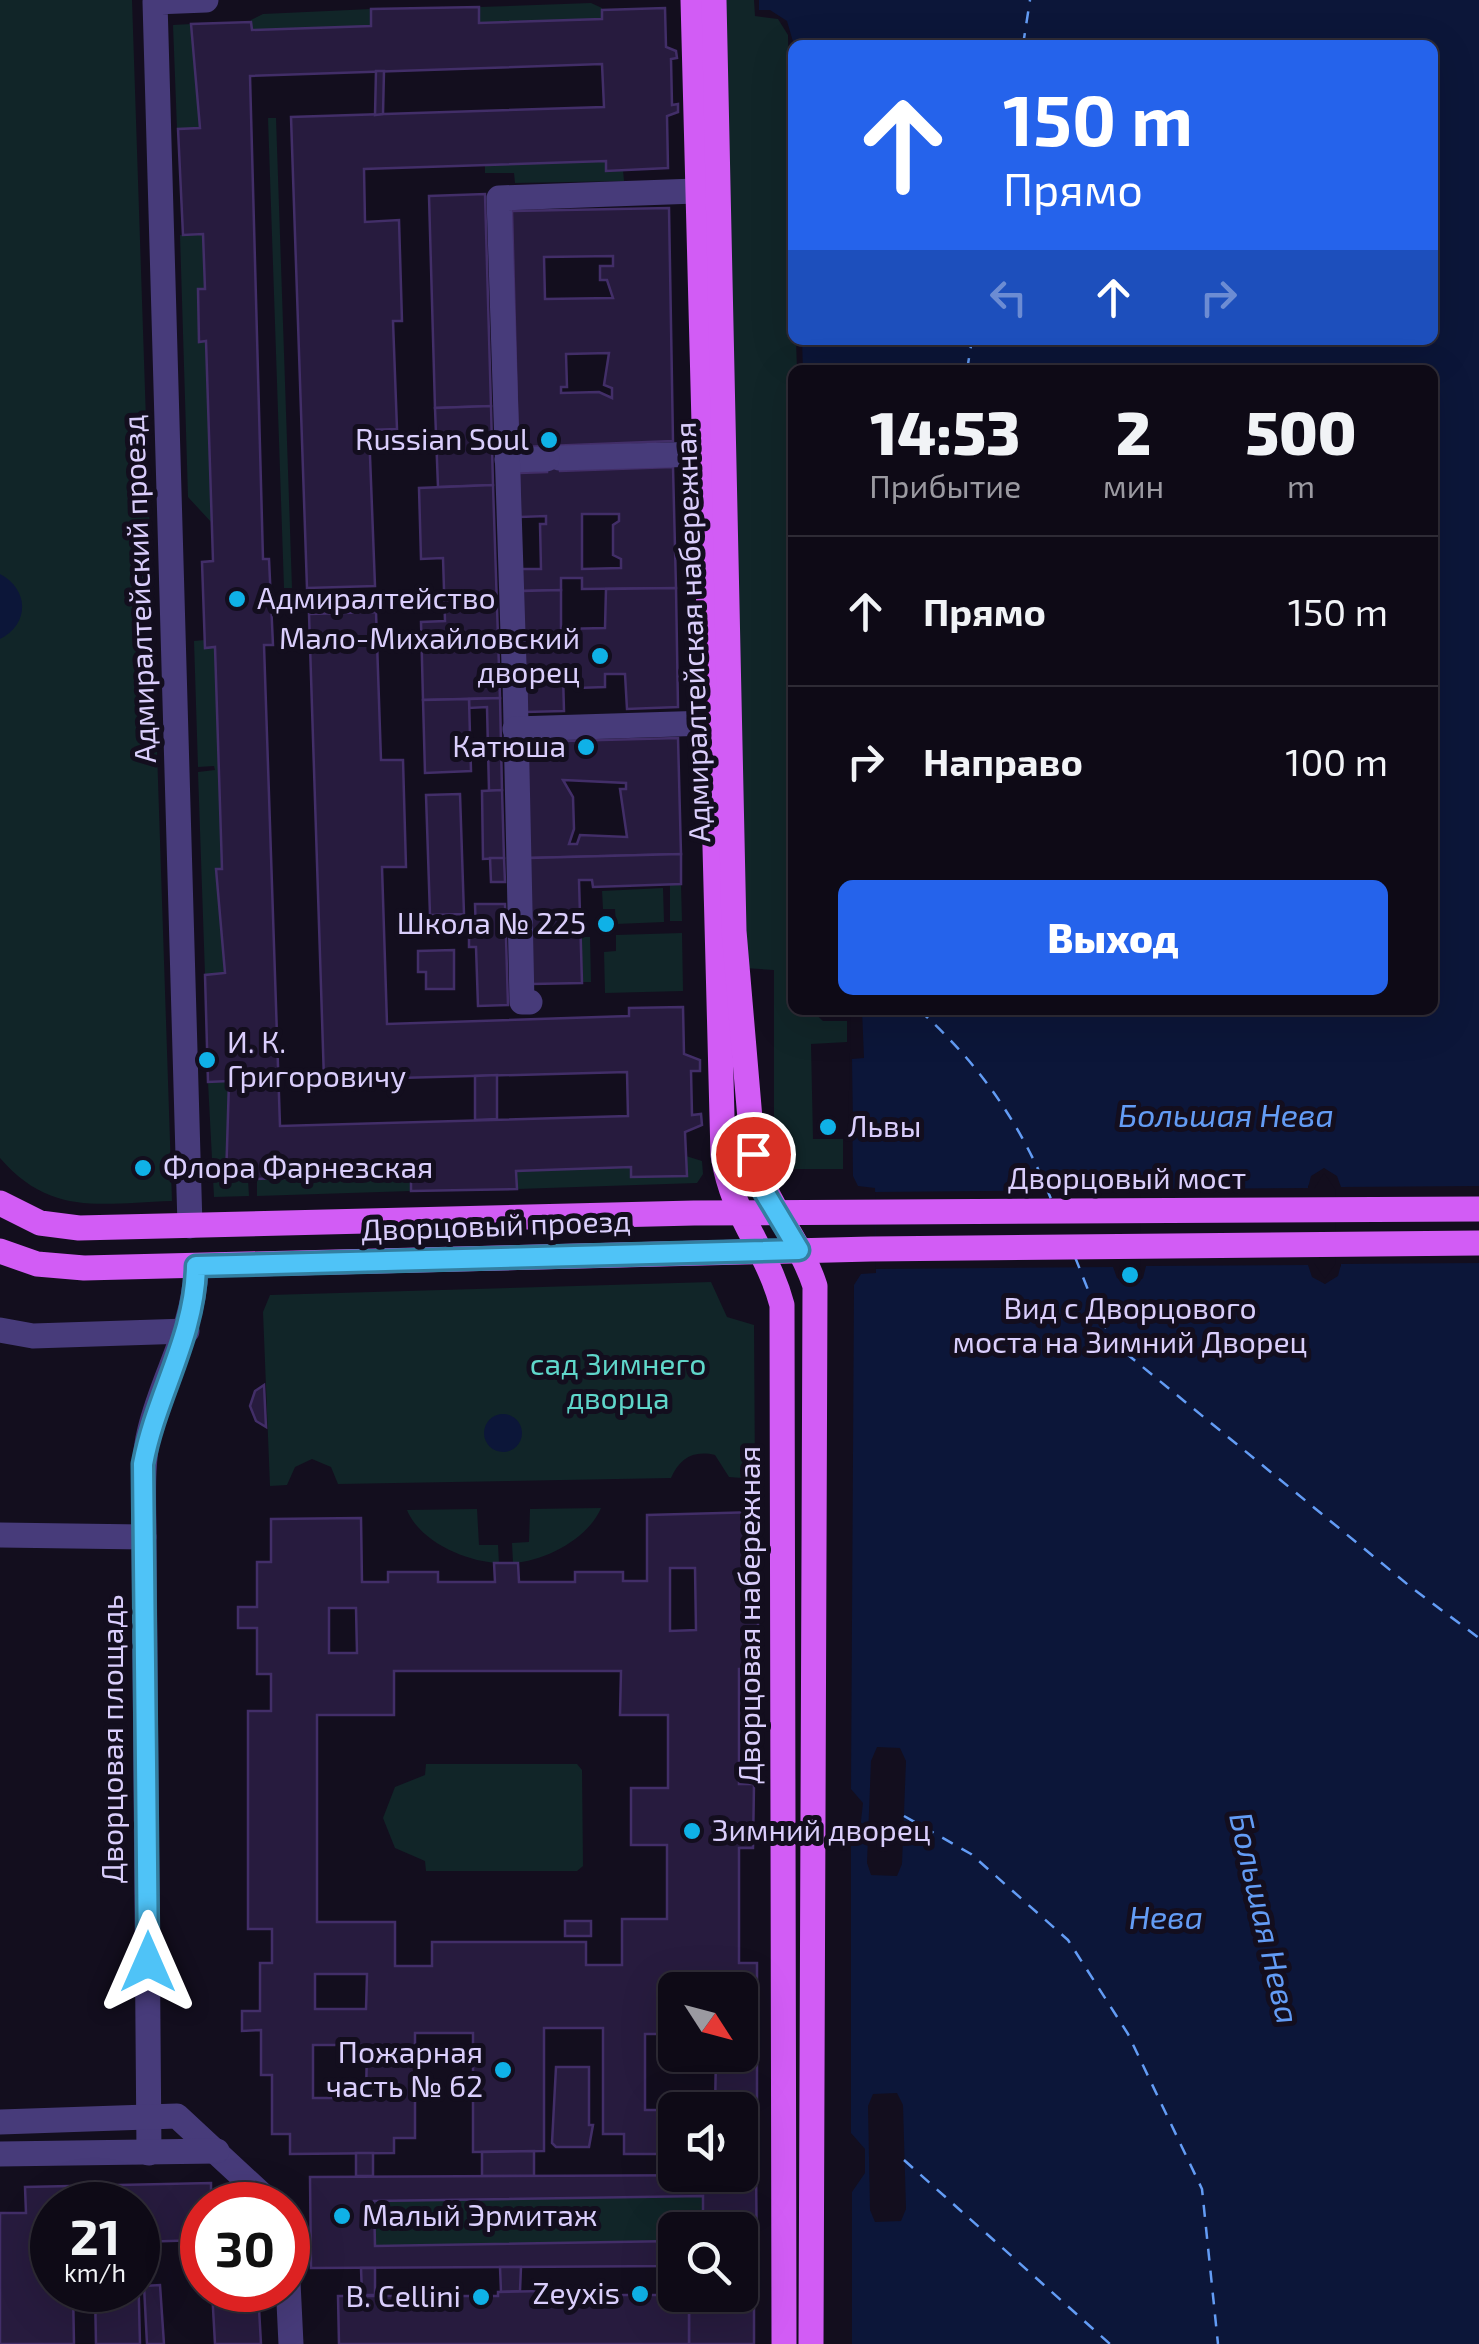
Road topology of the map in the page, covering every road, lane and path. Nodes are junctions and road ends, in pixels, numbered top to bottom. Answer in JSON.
{"nodes":[{"id":1,"x":206,"y":0,"type":"edge"},
{"id":2,"x":693,"y":0,"type":"edge"},
{"id":3,"x":714,"y":0,"type":"edge"},
{"id":4,"x":696,"y":190,"type":"junction"},
{"id":5,"x":702,"y":454,"type":"junction"},
{"id":6,"x":507,"y":460,"type":"junction"},
{"id":7,"x":709,"y":723,"type":"junction"},
{"id":8,"x":515,"y":728,"type":"junction"},
{"id":9,"x":530,"y":1002,"type":"dead end"},
{"id":10,"x":0,"y":1203,"type":"edge"},
{"id":11,"x":1479,"y":1209,"type":"edge"},
{"id":12,"x":736,"y":1212,"type":"junction"},
{"id":13,"x":775,"y":1212,"type":"junction"},
{"id":14,"x":190,"y":1226,"type":"junction"},
{"id":15,"x":1479,"y":1243,"type":"edge"},
{"id":16,"x":799,"y":1250,"type":"junction"},
{"id":17,"x":0,"y":1251,"type":"edge"},
{"id":18,"x":759,"y":1252,"type":"junction"},
{"id":19,"x":196,"y":1266,"type":"junction"},
{"id":20,"x":0,"y":1330,"type":"edge"},
{"id":21,"x":187,"y":1331,"type":"junction"},
{"id":22,"x":0,"y":1536,"type":"edge"},
{"id":23,"x":144,"y":1536,"type":"junction"},
{"id":24,"x":148,"y":2117,"type":"junction"},
{"id":25,"x":0,"y":2122,"type":"edge"},
{"id":26,"x":148,"y":2152,"type":"junction"},
{"id":27,"x":217,"y":2152,"type":"junction"},
{"id":28,"x":0,"y":2154,"type":"edge"},
{"id":29,"x":249,"y":2182,"type":"edge"},
{"id":30,"x":290,"y":2312,"type":"edge"},
{"id":31,"x":292,"y":2344,"type":"edge"},
{"id":32,"x":784,"y":2344,"type":"edge"},
{"id":33,"x":811,"y":2344,"type":"edge"}],
"edges":[{"from":1,"to":14,"type":"street","name":"Адмиралтейский проезд"},
{"from":2,"to":4,"type":"main road","name":"Адмиралтейская набережная"},
{"from":3,"to":13,"type":"main road","name":"Адмиралтейская набережная"},
{"from":4,"to":5,"type":"main road","name":"Адмиралтейская набережная"},
{"from":4,"to":6,"type":"street"},
{"from":5,"to":6,"type":"street"},
{"from":5,"to":7,"type":"main road","name":"Адмиралтейская набережная"},
{"from":6,"to":8,"type":"street"},
{"from":7,"to":8,"type":"street"},
{"from":7,"to":12,"type":"main road","name":"Адмиралтейская набережная"},
{"from":8,"to":9,"type":"street"},
{"from":10,"to":14,"type":"main road"},
{"from":11,"to":13,"type":"main road","name":"Дворцовый мост"},
{"from":12,"to":13,"type":"main road","name":"Дворцовый проезд"},
{"from":12,"to":14,"type":"main road","name":"Дворцовый проезд"},
{"from":12,"to":18,"type":"main road","name":"Адмиралтейская набережная"},
{"from":13,"to":16,"type":"main road","name":"Адмиралтейская набережная"},
{"from":15,"to":16,"type":"main road"},
{"from":16,"to":18,"type":"main road","name":"Дворцовый проезд"},
{"from":16,"to":33,"type":"main road","name":"Дворцовая набережная"},
{"from":17,"to":19,"type":"main road"},
{"from":18,"to":19,"type":"main road","name":"Дворцовый проезд"},
{"from":18,"to":32,"type":"main road","name":"Дворцовая набережная"},
{"from":19,"to":21,"type":"street","name":"Дворцовая площадь"},
{"from":20,"to":21,"type":"street"},
{"from":21,"to":23,"type":"street","name":"Дворцовая площадь"},
{"from":22,"to":23,"type":"street"},
{"from":23,"to":24,"type":"street","name":"Дворцовая площадь"},
{"from":24,"to":25,"type":"street"},
{"from":24,"to":26,"type":"street","name":"Дворцовая площадь"},
{"from":24,"to":27,"type":"street"},
{"from":26,"to":27,"type":"street"},
{"from":26,"to":28,"type":"street"},
{"from":27,"to":29,"type":"street"},
{"from":30,"to":31,"type":"street"}]}
